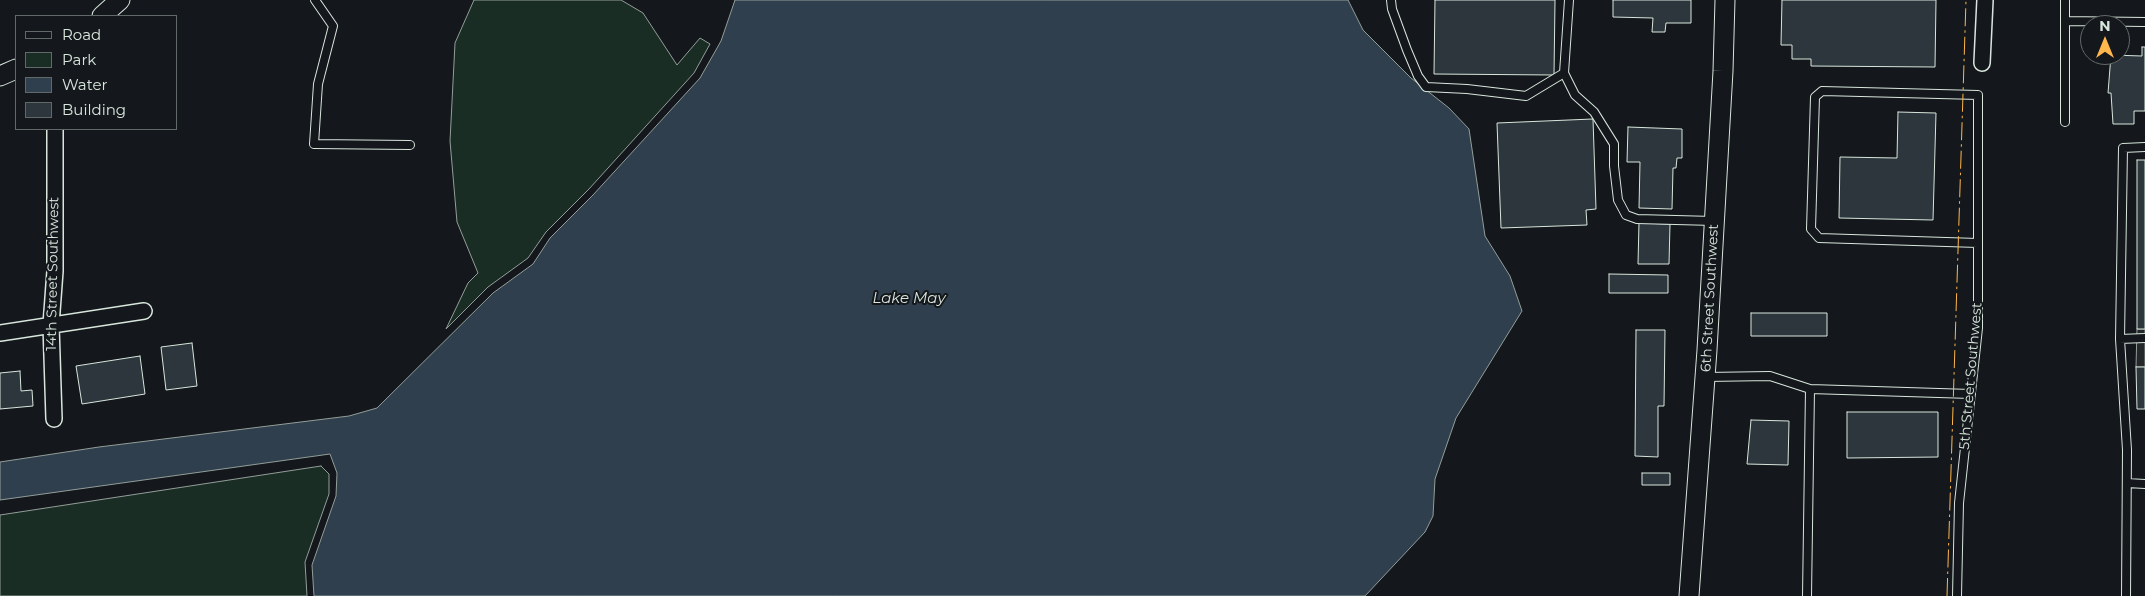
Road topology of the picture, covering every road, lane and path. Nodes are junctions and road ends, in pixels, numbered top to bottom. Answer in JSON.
{"nodes":[{"id":1,"x":120,"y":0,"type":"edge"},
{"id":2,"x":315,"y":0,"type":"edge"},
{"id":3,"x":1391,"y":0,"type":"edge"},
{"id":4,"x":1568,"y":0,"type":"edge"},
{"id":5,"x":1725,"y":0,"type":"edge"},
{"id":6,"x":1985,"y":0,"type":"edge"},
{"id":7,"x":2065,"y":0,"type":"edge"},
{"id":8,"x":103,"y":15,"type":"edge"},
{"id":9,"x":2065,"y":21,"type":"junction"},
{"id":10,"x":2145,"y":22,"type":"edge"},
{"id":11,"x":1982,"y":63,"type":"dead end"},
{"id":12,"x":15,"y":69,"type":"edge"},
{"id":13,"x":1564,"y":73,"type":"junction"},
{"id":14,"x":0,"y":76,"type":"edge"},
{"id":15,"x":2065,"y":122,"type":"dead end"},
{"id":16,"x":55,"y":130,"type":"edge"},
{"id":17,"x":410,"y":145,"type":"dead end"},
{"id":18,"x":2145,"y":148,"type":"edge"},
{"id":19,"x":1714,"y":221,"type":"junction"},
{"id":20,"x":1978,"y":243,"type":"junction"},
{"id":21,"x":144,"y":311,"type":"dead end"},
{"id":22,"x":51,"y":325,"type":"junction"},
{"id":23,"x":0,"y":333,"type":"edge"},
{"id":24,"x":2145,"y":338,"type":"edge"},
{"id":25,"x":2120,"y":339,"type":"junction"},
{"id":26,"x":1706,"y":377,"type":"junction"},
{"id":27,"x":1810,"y":389,"type":"junction"},
{"id":28,"x":1971,"y":394,"type":"junction"},
{"id":29,"x":54,"y":419,"type":"dead end"},
{"id":30,"x":2127,"y":484,"type":"junction"},
{"id":31,"x":2145,"y":484,"type":"edge"},
{"id":32,"x":1689,"y":596,"type":"edge"},
{"id":33,"x":1807,"y":596,"type":"edge"},
{"id":34,"x":1957,"y":596,"type":"edge"},
{"id":35,"x":2126,"y":596,"type":"edge"}],
"edges":[{"from":1,"to":8,"type":"street"},
{"from":2,"to":17,"type":"lane"},
{"from":3,"to":13,"type":"lane"},
{"from":4,"to":13,"type":"lane"},
{"from":5,"to":19,"type":"street","name":"6th Street Southwest"},
{"from":6,"to":11,"type":"street"},
{"from":7,"to":9,"type":"lane"},
{"from":9,"to":10,"type":"lane"},
{"from":9,"to":15,"type":"lane"},
{"from":12,"to":14,"type":"street"},
{"from":13,"to":19,"type":"lane"},
{"from":16,"to":22,"type":"street","name":"14th Street Southwest"},
{"from":18,"to":25,"type":"lane"},
{"from":19,"to":26,"type":"street","name":"6th Street Southwest"},
{"from":20,"to":20,"type":"lane","name":"5th Street Southwest"},
{"from":20,"to":28,"type":"lane","name":"5th Street Southwest"},
{"from":21,"to":22,"type":"street"},
{"from":22,"to":23,"type":"street"},
{"from":22,"to":29,"type":"street","name":"14th Street Southwest"},
{"from":24,"to":25,"type":"lane"},
{"from":25,"to":30,"type":"lane"},
{"from":26,"to":27,"type":"lane"},
{"from":26,"to":32,"type":"street","name":"6th Street Southwest"},
{"from":27,"to":28,"type":"lane"},
{"from":27,"to":33,"type":"lane"},
{"from":28,"to":34,"type":"lane","name":"5th Street Southwest"},
{"from":30,"to":31,"type":"lane"},
{"from":30,"to":35,"type":"lane"}]}
